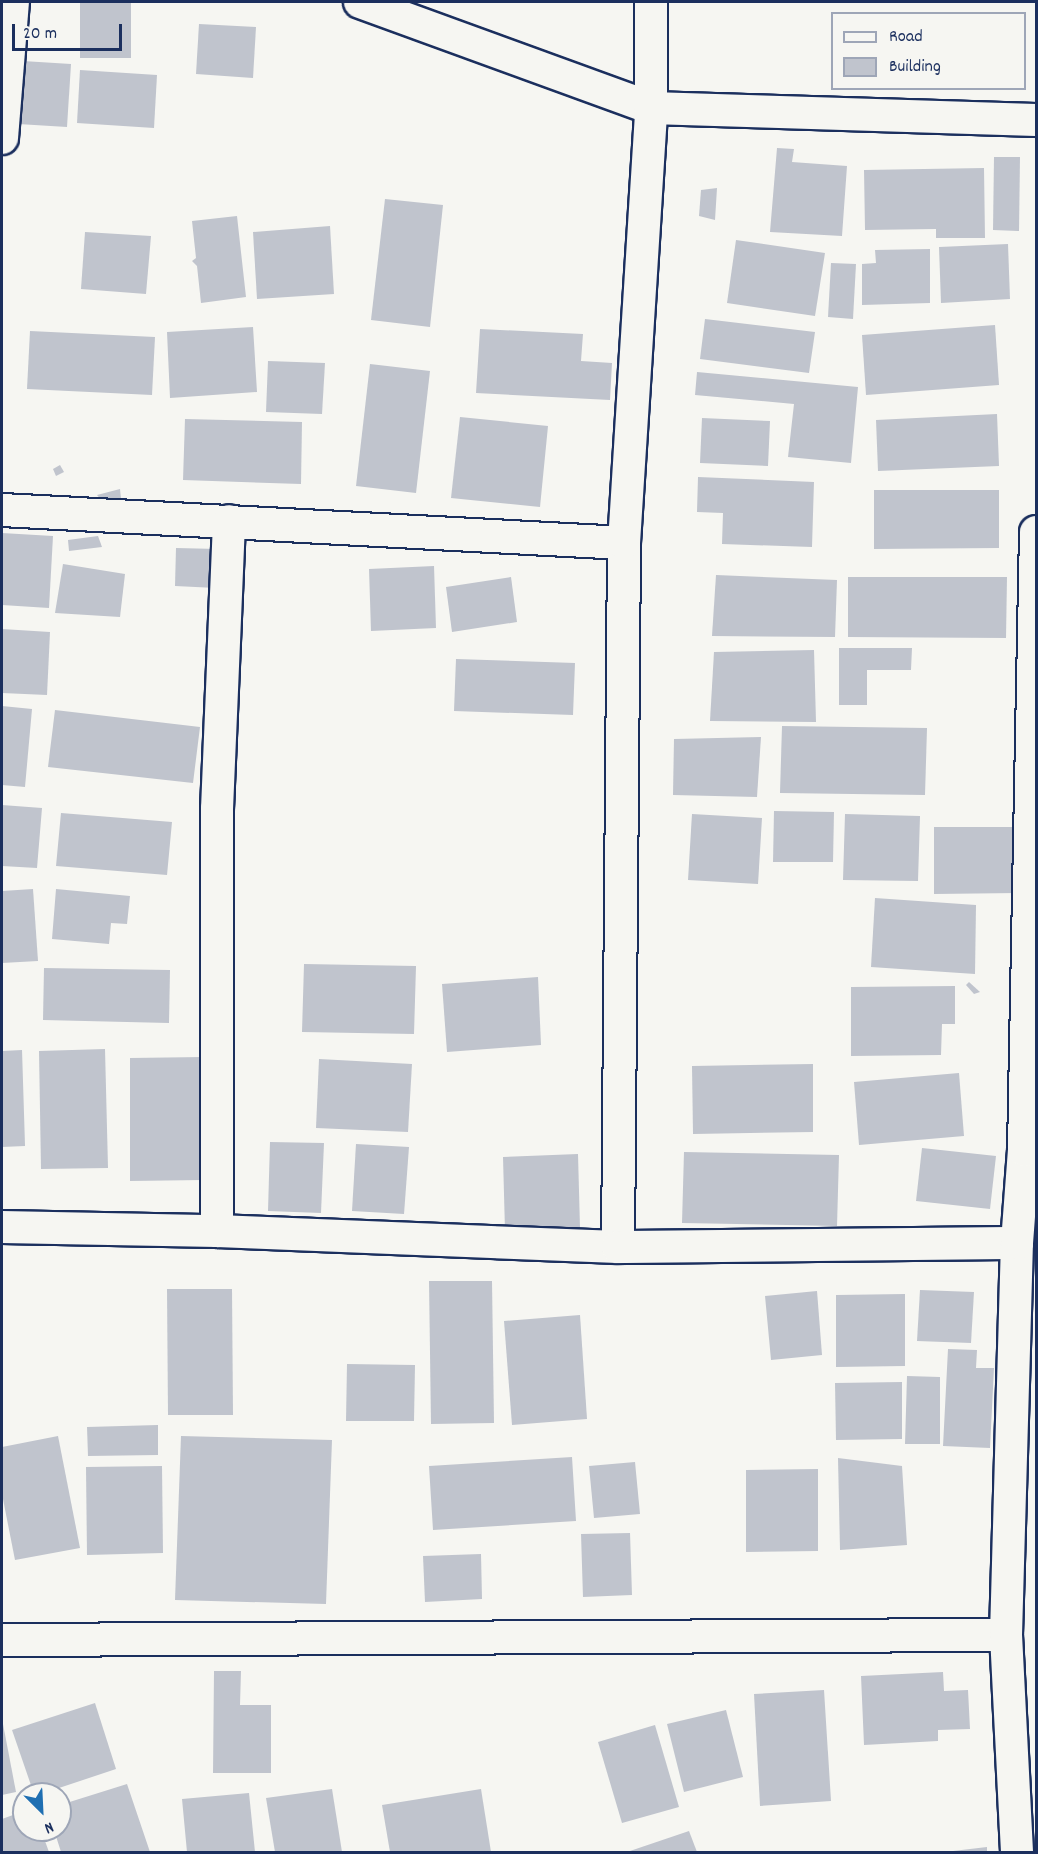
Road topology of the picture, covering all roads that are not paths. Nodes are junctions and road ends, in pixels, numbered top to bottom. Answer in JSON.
{"nodes":[{"id":1,"x":13,"y":2,"type":"edge"},
{"id":2,"x":360,"y":2,"type":"edge"},
{"id":3,"x":651,"y":2,"type":"edge"},
{"id":4,"x":651,"y":108,"type":"junction"},
{"id":5,"x":1036,"y":120,"type":"edge"},
{"id":6,"x":2,"y":138,"type":"edge"},
{"id":7,"x":2,"y":510,"type":"edge"},
{"id":8,"x":229,"y":521,"type":"junction"},
{"id":9,"x":1036,"y":532,"type":"edge"},
{"id":10,"x":624,"y":543,"type":"junction"},
{"id":11,"x":2,"y":1227,"type":"edge"},
{"id":12,"x":217,"y":1232,"type":"junction"},
{"id":13,"x":1017,"y":1243,"type":"junction"},
{"id":14,"x":618,"y":1247,"type":"junction"},
{"id":15,"x":1006,"y":1635,"type":"junction"},
{"id":16,"x":2,"y":1640,"type":"edge"},
{"id":17,"x":1017,"y":1852,"type":"edge"}],
"edges":[{"from":1,"to":6,"type":"street"},
{"from":2,"to":4,"type":"street"},
{"from":3,"to":4,"type":"street"},
{"from":4,"to":5,"type":"street"},
{"from":4,"to":10,"type":"street"},
{"from":7,"to":8,"type":"street"},
{"from":8,"to":10,"type":"street"},
{"from":8,"to":12,"type":"street"},
{"from":9,"to":13,"type":"street"},
{"from":10,"to":14,"type":"street"},
{"from":11,"to":12,"type":"street"},
{"from":12,"to":14,"type":"street"},
{"from":13,"to":14,"type":"street"},
{"from":13,"to":15,"type":"street"},
{"from":15,"to":16,"type":"street"},
{"from":15,"to":17,"type":"street"}]}
